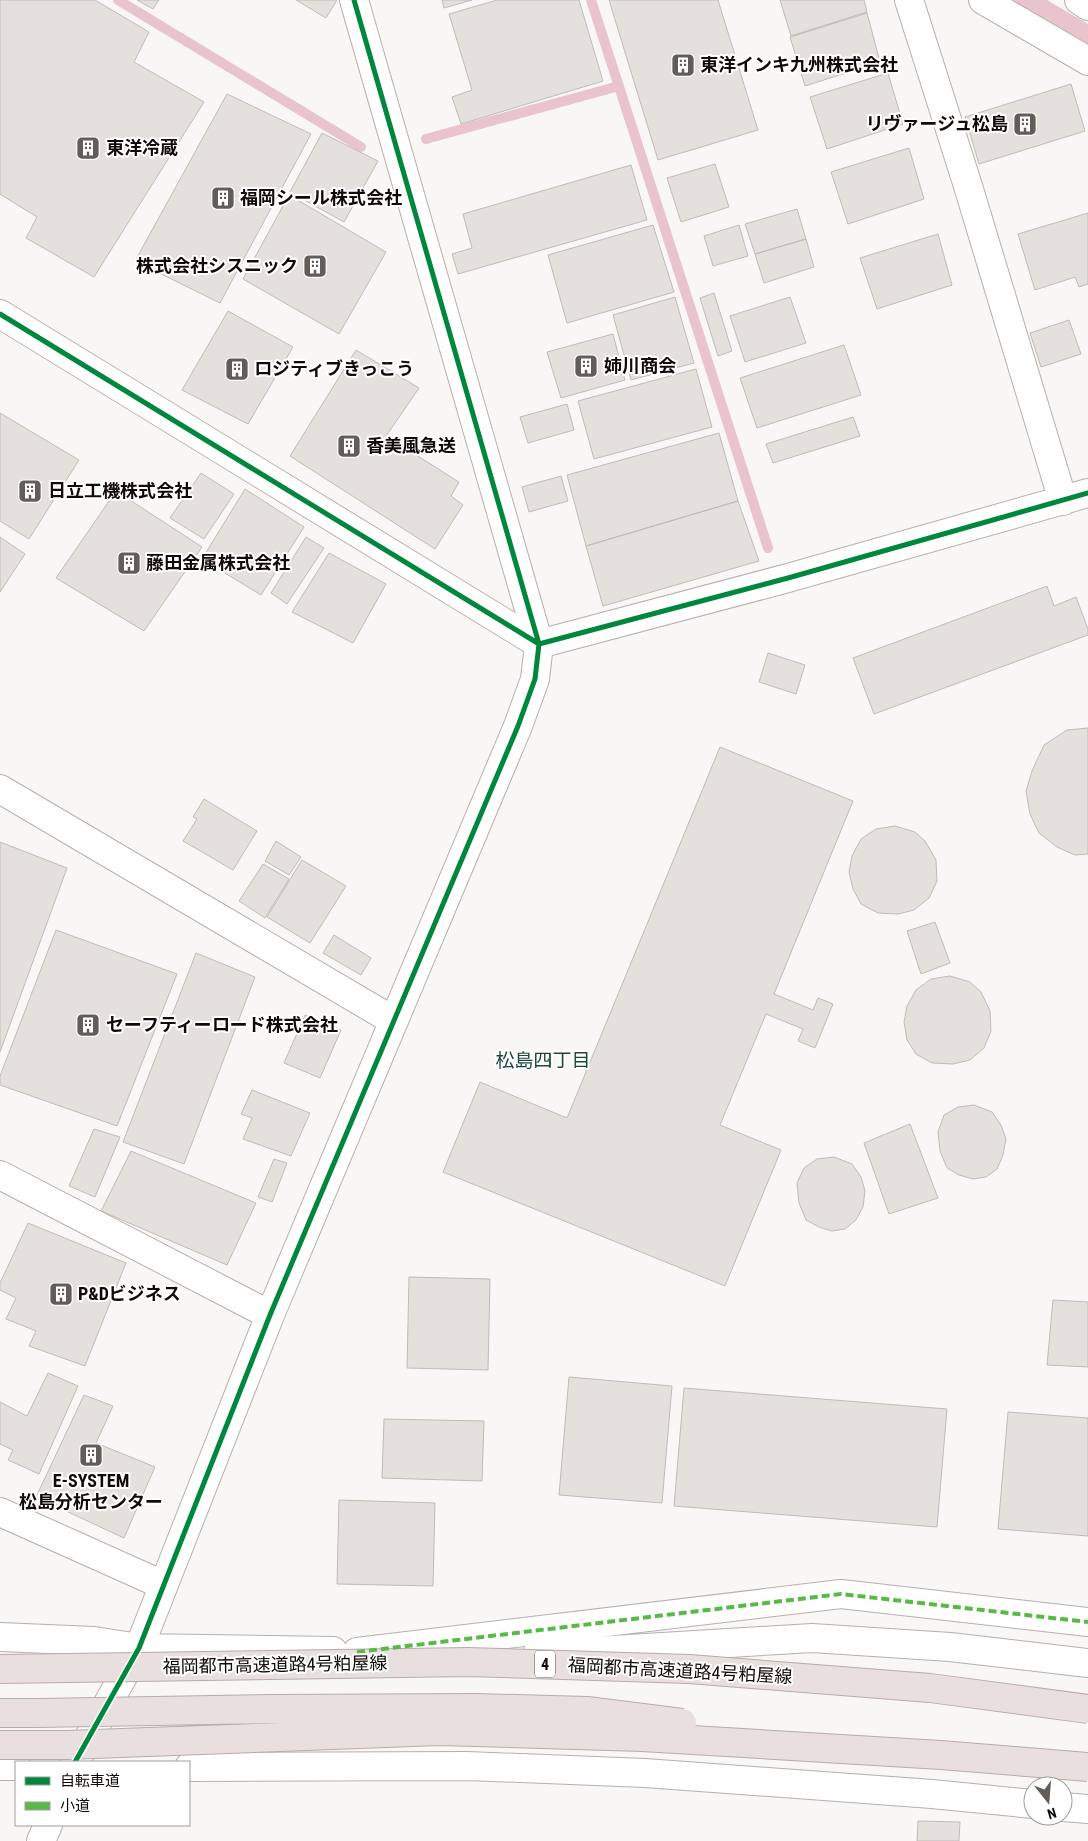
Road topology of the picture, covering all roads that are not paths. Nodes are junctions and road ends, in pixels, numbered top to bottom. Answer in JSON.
{"nodes":[{"id":1,"x":354,"y":0,"type":"edge"},
{"id":2,"x":909,"y":0,"type":"edge"},
{"id":3,"x":983,"y":0,"type":"edge"},
{"id":4,"x":1079,"y":0,"type":"edge"},
{"id":5,"x":1088,"y":6,"type":"edge"},
{"id":6,"x":1088,"y":61,"type":"edge"},
{"id":7,"x":0,"y":314,"type":"edge"},
{"id":8,"x":1076,"y":497,"type":"edge"},
{"id":9,"x":539,"y":644,"type":"junction"},
{"id":10,"x":0,"y":788,"type":"edge"},
{"id":11,"x":394,"y":1021,"type":"junction"},
{"id":12,"x":0,"y":1175,"type":"edge"},
{"id":13,"x":270,"y":1315,"type":"junction"},
{"id":14,"x":0,"y":1512,"type":"edge"},
{"id":15,"x":163,"y":1585,"type":"junction"},
{"id":16,"x":1088,"y":1622,"type":"edge"},
{"id":17,"x":0,"y":1636,"type":"edge"},
{"id":18,"x":357,"y":1652,"type":"junction"},
{"id":19,"x":139,"y":1658,"type":"junction"},
{"id":20,"x":0,"y":1661,"type":"edge"},
{"id":21,"x":1088,"y":1663,"type":"edge"},
{"id":22,"x":0,"y":1669,"type":"edge"},
{"id":23,"x":1088,"y":1709,"type":"edge"},
{"id":24,"x":0,"y":1713,"type":"edge"},
{"id":25,"x":0,"y":1745,"type":"edge"},
{"id":26,"x":941,"y":1755,"type":"junction"},
{"id":27,"x":76,"y":1761,"type":"edge"},
{"id":28,"x":0,"y":1766,"type":"edge"},
{"id":29,"x":15,"y":1766,"type":"edge"},
{"id":30,"x":190,"y":1767,"type":"edge"},
{"id":31,"x":1088,"y":1767,"type":"edge"},
{"id":32,"x":1023,"y":1803,"type":"edge"},
{"id":33,"x":1073,"y":1808,"type":"edge"},
{"id":34,"x":1088,"y":1809,"type":"edge"},
{"id":35,"x":48,"y":1826,"type":"edge"},
{"id":36,"x":41,"y":1841,"type":"edge"}],
"edges":[{"from":1,"to":9,"type":"street"},
{"from":2,"to":8,"type":"street"},
{"from":3,"to":6,"type":"street"},
{"from":4,"to":5,"type":"street"},
{"from":7,"to":9,"type":"street"},
{"from":8,"to":9,"type":"street"},
{"from":9,"to":11,"type":"street"},
{"from":10,"to":11,"type":"street"},
{"from":11,"to":13,"type":"street"},
{"from":12,"to":13,"type":"street"},
{"from":13,"to":15,"type":"street"},
{"from":14,"to":15,"type":"street"},
{"from":15,"to":19,"type":"street"},
{"from":16,"to":18,"type":"street"},
{"from":17,"to":19,"type":"street"},
{"from":18,"to":19,"type":"street"},
{"from":18,"to":21,"type":"street"},
{"from":19,"to":20,"type":"highway","bridge":true},
{"from":19,"to":22,"type":"highway","name":"福岡都市高速道路4号粕屋線","number":"4","bridge":true},
{"from":19,"to":23,"type":"highway","name":"福岡都市高速道路4号粕屋線","number":"4","bridge":true},
{"from":19,"to":27,"type":"street"},
{"from":24,"to":26,"type":"highway","bridge":true},
{"from":25,"to":26,"type":"highway","bridge":true},
{"from":26,"to":31,"type":"highway","bridge":true},
{"from":28,"to":29,"type":"street"},
{"from":30,"to":32,"type":"street"},
{"from":33,"to":34,"type":"street"},
{"from":35,"to":36,"type":"street"}]}
